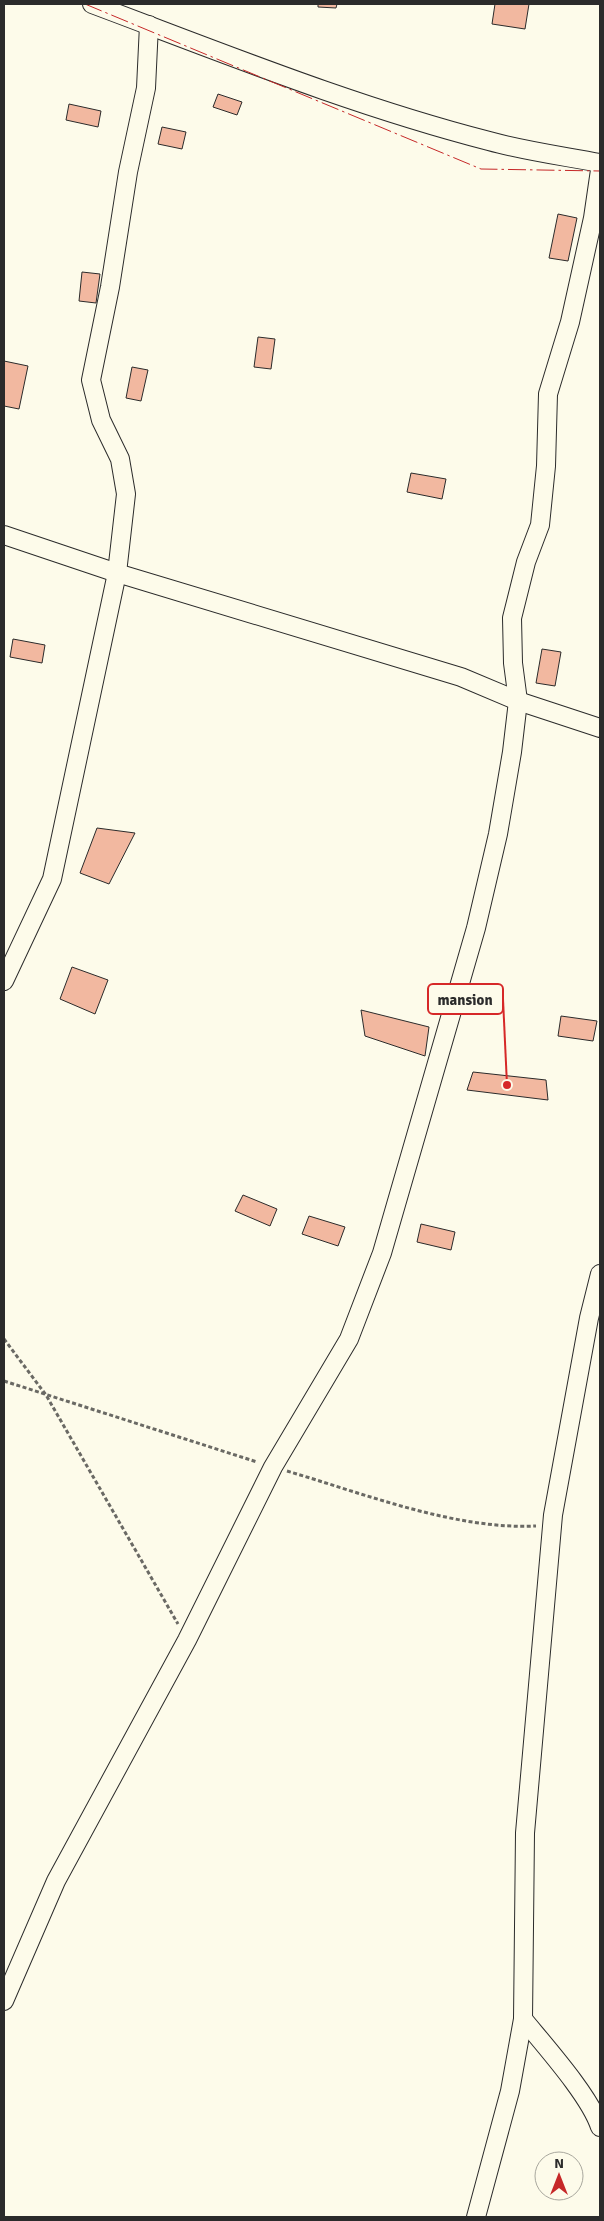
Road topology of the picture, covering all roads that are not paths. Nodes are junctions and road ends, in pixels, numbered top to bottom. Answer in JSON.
{"nodes":[{"id":1,"x":92,"y":4,"type":"edge"},
{"id":2,"x":149,"y":25,"type":"junction"},
{"id":3,"x":600,"y":163,"type":"edge"},
{"id":4,"x":600,"y":170,"type":"edge"},
{"id":5,"x":4,"y":535,"type":"edge"},
{"id":6,"x":117,"y":573,"type":"junction"},
{"id":7,"x":518,"y":701,"type":"junction"},
{"id":8,"x":600,"y":728,"type":"edge"},
{"id":9,"x":4,"y":981,"type":"edge"},
{"id":10,"x":600,"y":1274,"type":"edge"},
{"id":11,"x":4,"y":2001,"type":"edge"},
{"id":12,"x":524,"y":2019,"type":"junction"},
{"id":13,"x":600,"y":2127,"type":"edge"},
{"id":14,"x":476,"y":2217,"type":"edge"}],
"edges":[{"from":1,"to":2,"type":"street"},
{"from":2,"to":3,"type":"street"},
{"from":2,"to":6,"type":"street"},
{"from":4,"to":7,"type":"street"},
{"from":5,"to":6,"type":"street"},
{"from":6,"to":7,"type":"street"},
{"from":6,"to":9,"type":"street"},
{"from":7,"to":8,"type":"street"},
{"from":7,"to":11,"type":"street"},
{"from":10,"to":12,"type":"street"},
{"from":12,"to":13,"type":"street"},
{"from":12,"to":14,"type":"street"}]}
